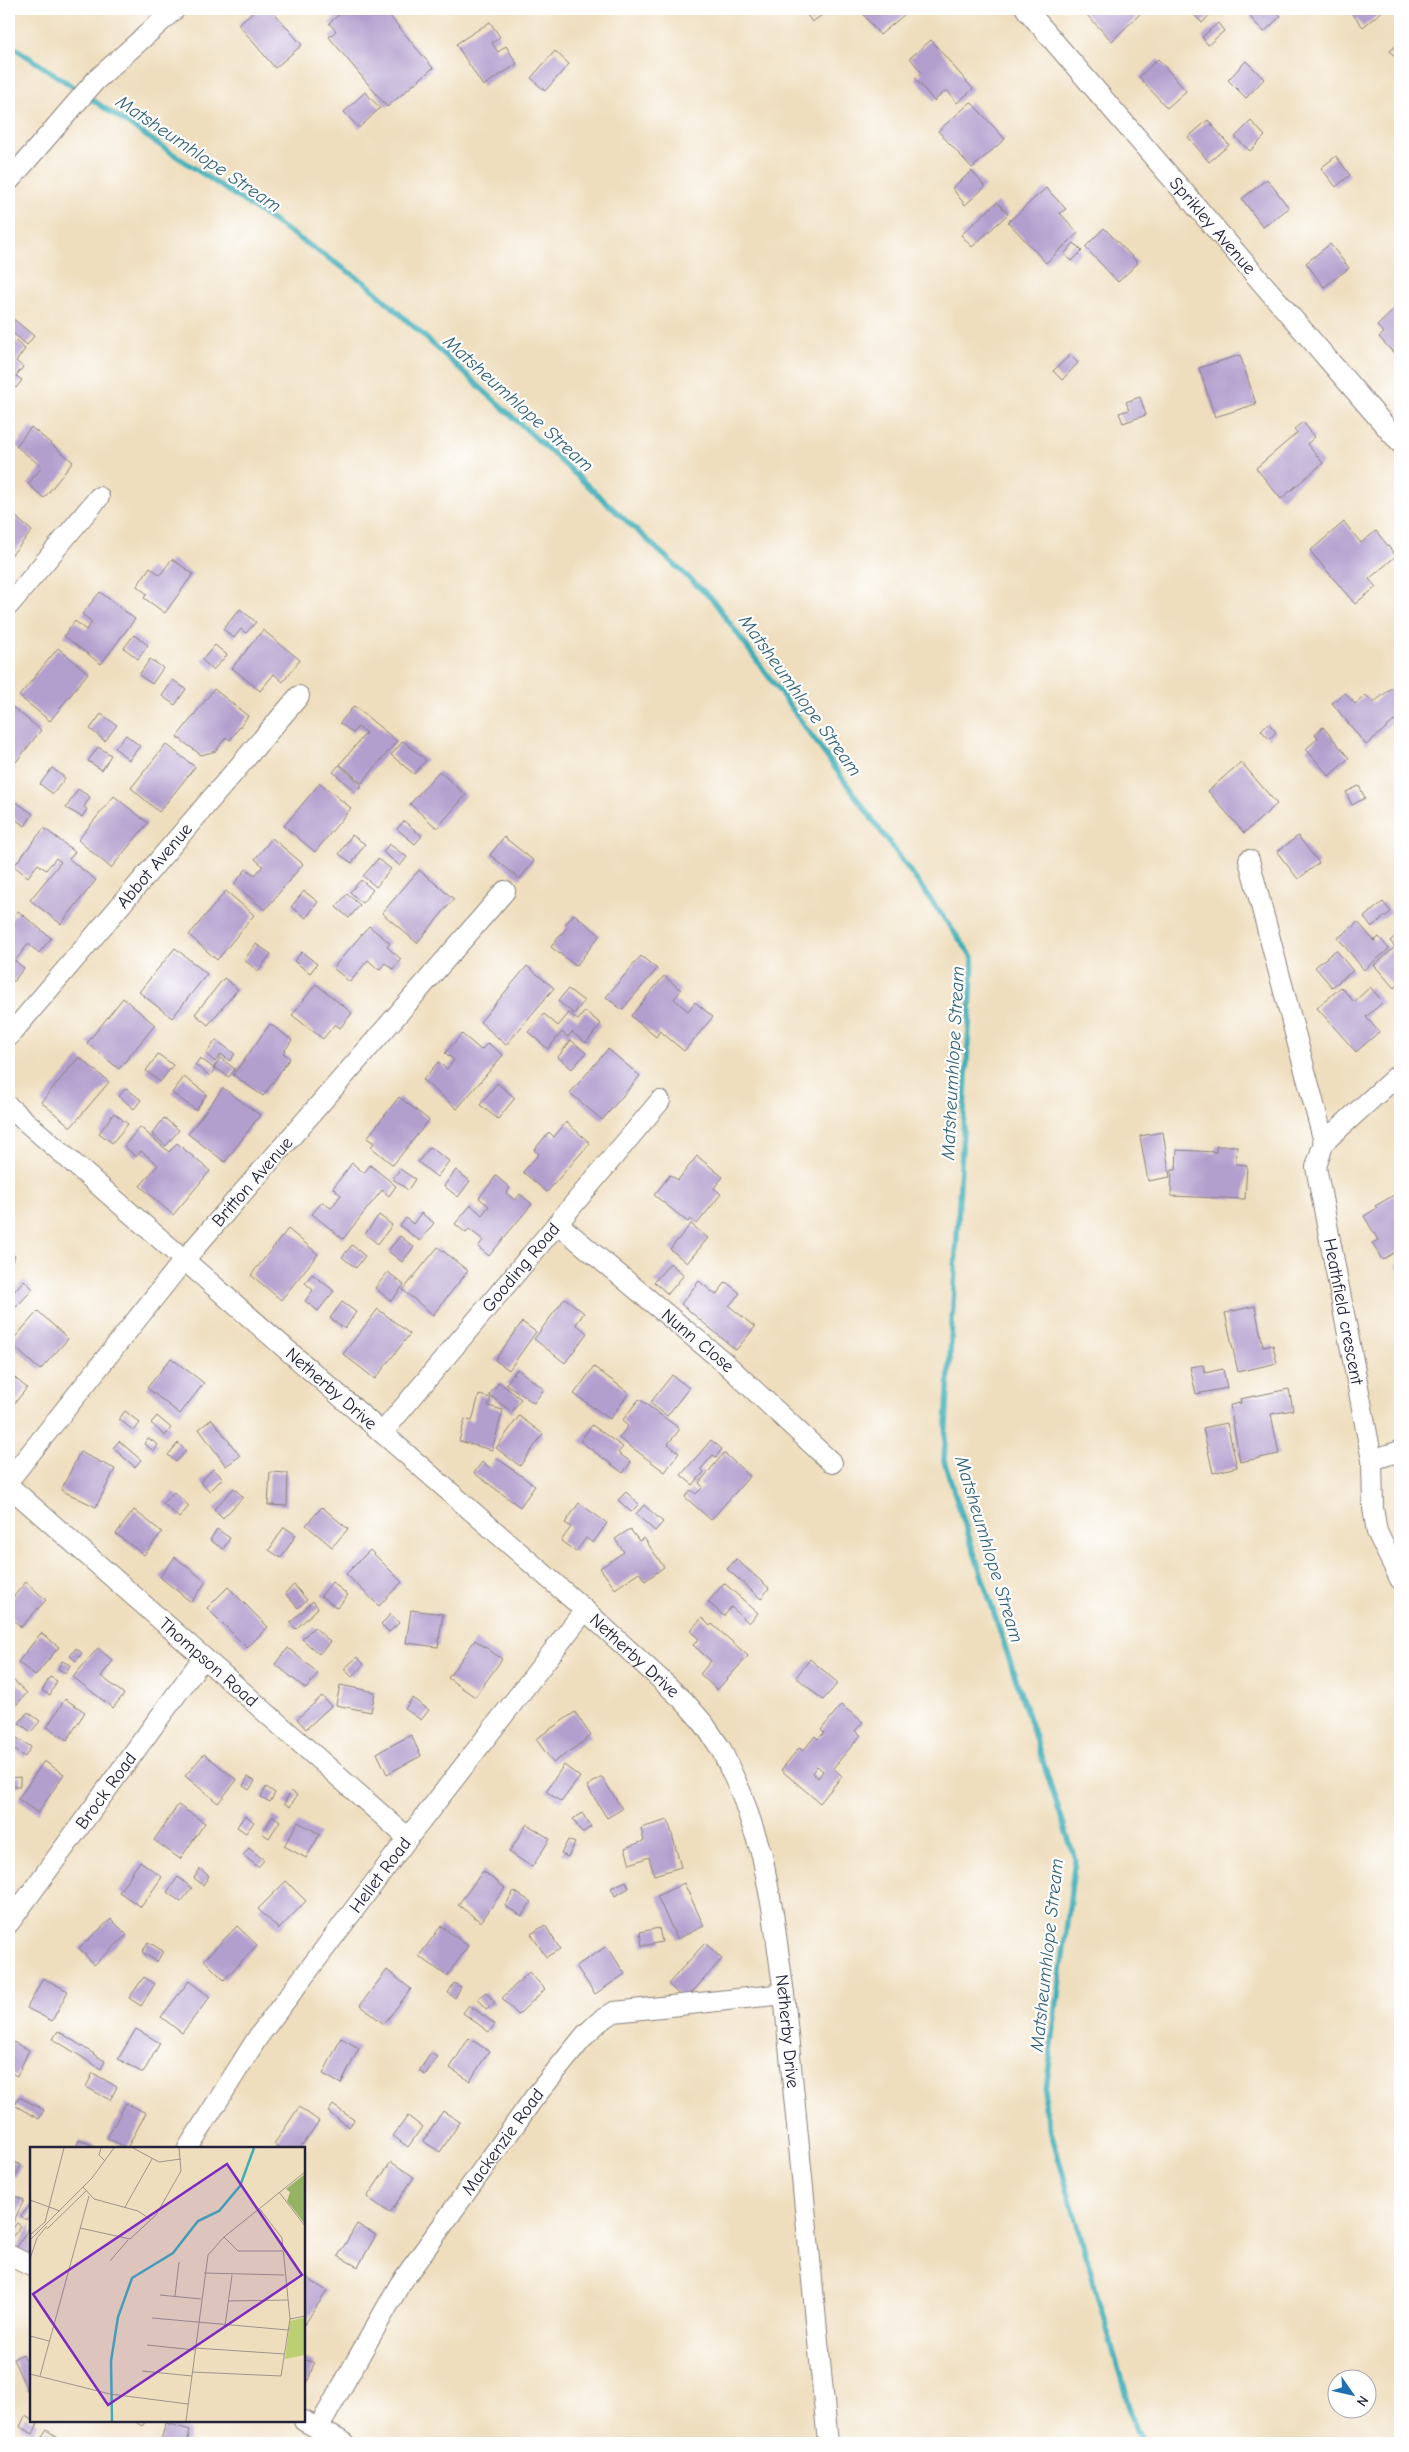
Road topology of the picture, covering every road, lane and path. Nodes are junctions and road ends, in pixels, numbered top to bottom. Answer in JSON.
{"nodes":[{"id":1,"x":175,"y":9,"type":"edge"},
{"id":2,"x":1026,"y":9,"type":"edge"},
{"id":3,"x":9,"y":181,"type":"edge"},
{"id":4,"x":1400,"y":443,"type":"edge"},
{"id":5,"x":99,"y":497,"type":"dead end"},
{"id":6,"x":9,"y":605,"type":"edge"},
{"id":7,"x":299,"y":696,"type":"dead end"},
{"id":8,"x":1249,"y":860,"type":"dead end"},
{"id":9,"x":505,"y":891,"type":"dead end"},
{"id":10,"x":9,"y":1036,"type":"edge"},
{"id":11,"x":1400,"y":1073,"type":"edge"},
{"id":12,"x":660,"y":1101,"type":"dead end"},
{"id":13,"x":9,"y":1107,"type":"edge"},
{"id":14,"x":1324,"y":1142,"type":"junction"},
{"id":15,"x":558,"y":1224,"type":"junction"},
{"id":16,"x":184,"y":1260,"type":"junction"},
{"id":17,"x":382,"y":1433,"type":"junction"},
{"id":18,"x":1400,"y":1450,"type":"edge"},
{"id":19,"x":1372,"y":1460,"type":"junction"},
{"id":20,"x":832,"y":1463,"type":"dead end"},
{"id":21,"x":9,"y":1480,"type":"edge"},
{"id":22,"x":9,"y":1486,"type":"edge"},
{"id":23,"x":1400,"y":1579,"type":"edge"},
{"id":24,"x":585,"y":1610,"type":"junction"},
{"id":25,"x":203,"y":1658,"type":"junction"},
{"id":26,"x":408,"y":1838,"type":"junction"},
{"id":27,"x":9,"y":1923,"type":"edge"},
{"id":28,"x":784,"y":1994,"type":"junction"},
{"id":29,"x":189,"y":2147,"type":"edge"},
{"id":30,"x":9,"y":2255,"type":"edge"},
{"id":31,"x":30,"y":2266,"type":"edge"},
{"id":32,"x":311,"y":2425,"type":"edge"},
{"id":33,"x":345,"y":2443,"type":"edge"},
{"id":34,"x":828,"y":2443,"type":"edge"}],
"edges":[{"from":1,"to":3,"type":"street"},
{"from":2,"to":4,"type":"street","name":"Sprikley Avenue"},
{"from":5,"to":6,"type":"street"},
{"from":7,"to":10,"type":"street","name":"Abbot Avenue"},
{"from":8,"to":14,"type":"street"},
{"from":9,"to":16,"type":"street","name":"Britton Avenue"},
{"from":11,"to":14,"type":"street"},
{"from":12,"to":15,"type":"street","name":"Gooding Road"},
{"from":13,"to":16,"type":"street","name":"Netherby Drive"},
{"from":14,"to":19,"type":"street","name":"Heathfield crescent"},
{"from":15,"to":17,"type":"street","name":"Gooding Road"},
{"from":15,"to":20,"type":"street","name":"Nunn Close"},
{"from":16,"to":17,"type":"street","name":"Netherby Drive"},
{"from":16,"to":21,"type":"street","name":"Britton Avenue"},
{"from":17,"to":24,"type":"street","name":"Netherby Drive"},
{"from":18,"to":19,"type":"street"},
{"from":19,"to":23,"type":"street","name":"Heathfield crescent"},
{"from":22,"to":25,"type":"street","name":"Thompson Road"},
{"from":24,"to":26,"type":"street","name":"Hellet Road"},
{"from":24,"to":28,"type":"street","name":"Netherby Drive"},
{"from":25,"to":26,"type":"street","name":"Thompson Road"},
{"from":25,"to":27,"type":"street","name":"Brock Road"},
{"from":26,"to":29,"type":"street","name":"Hellet Road"},
{"from":28,"to":32,"type":"street","name":"Mackenzie Road"},
{"from":28,"to":34,"type":"street","name":"Netherby Drive"},
{"from":30,"to":31,"type":"street"},
{"from":32,"to":33,"type":"street"}]}
